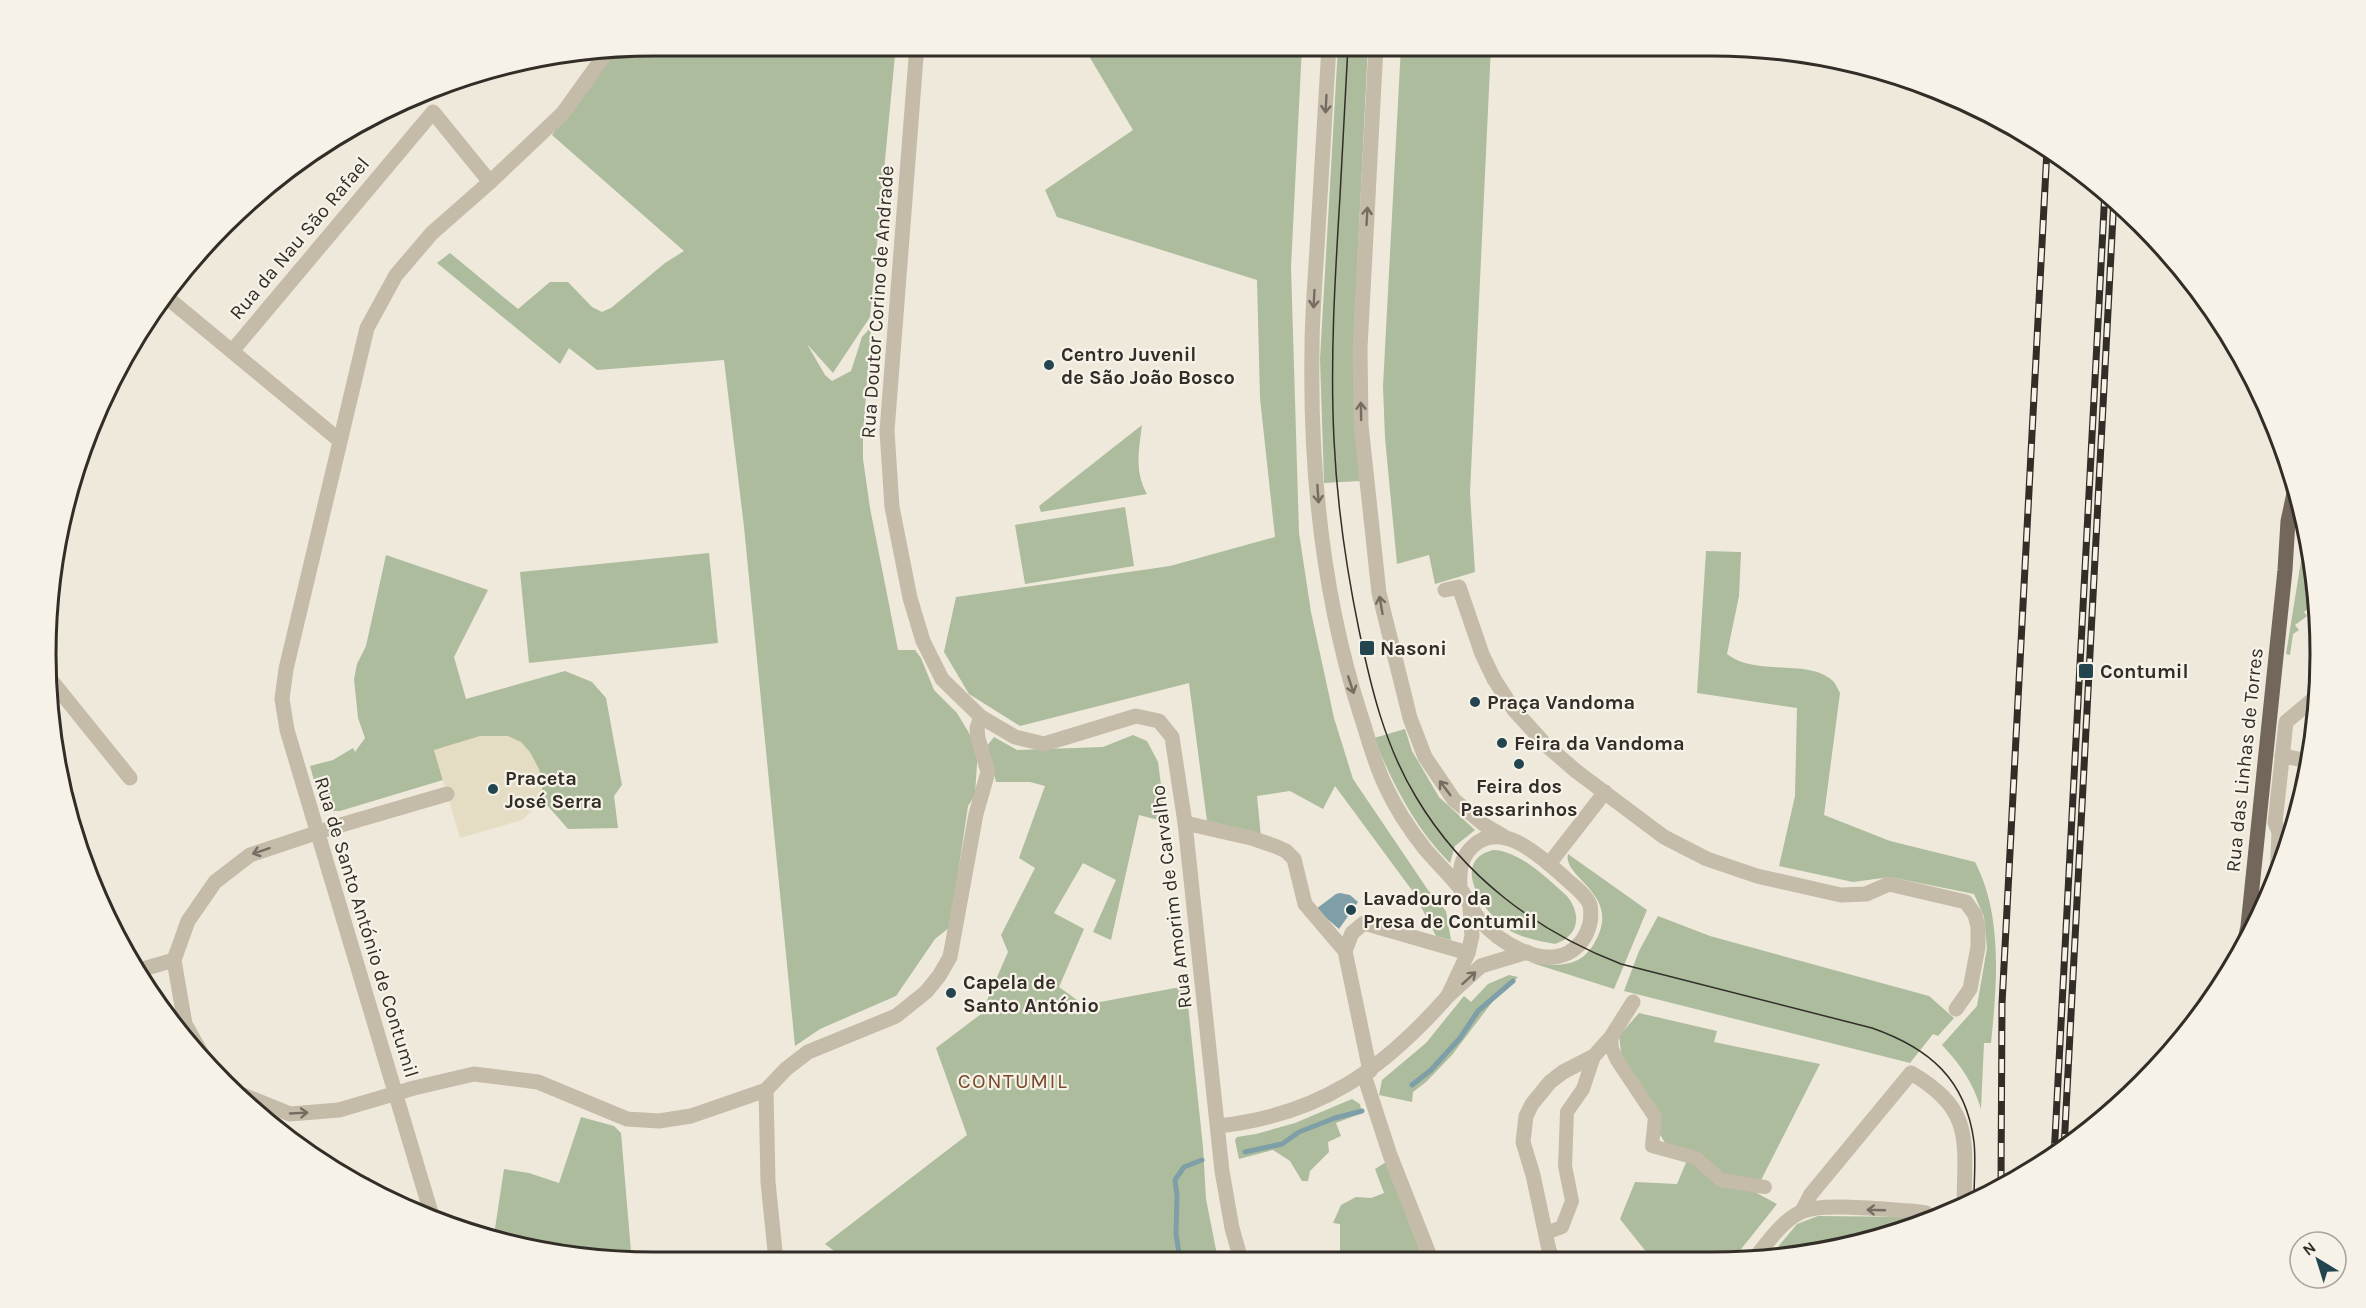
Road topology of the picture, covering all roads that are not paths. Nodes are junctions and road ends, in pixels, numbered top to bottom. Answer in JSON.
{"nodes":[{"id":1,"x":916,"y":56,"type":"edge"},
{"id":2,"x":1328,"y":56,"type":"edge"},
{"id":3,"x":1375,"y":56,"type":"edge"},
{"id":4,"x":602,"y":58,"type":"edge"},
{"id":5,"x":490,"y":182,"type":"junction"},
{"id":6,"x":171,"y":301,"type":"edge"},
{"id":7,"x":233,"y":350,"type":"junction"},
{"id":8,"x":339,"y":440,"type":"junction"},
{"id":9,"x":2291,"y":505,"type":"edge"},
{"id":10,"x":2297,"y":527,"type":"edge"},
{"id":11,"x":2285,"y":570,"type":"junction"},
{"id":12,"x":1445,"y":590,"type":"dead end"},
{"id":13,"x":57,"y":687,"type":"edge"},
{"id":14,"x":2308,"y":704,"type":"edge"},
{"id":15,"x":981,"y":717,"type":"junction"},
{"id":16,"x":2282,"y":756,"type":"junction"},
{"id":17,"x":2301,"y":759,"type":"edge"},
{"id":18,"x":130,"y":778,"type":"dead end"},
{"id":19,"x":1605,"y":792,"type":"junction"},
{"id":20,"x":447,"y":794,"type":"dead end"},
{"id":21,"x":1185,"y":823,"type":"junction"},
{"id":22,"x":2284,"y":831,"type":"edge"},
{"id":23,"x":317,"y":832,"type":"junction"},
{"id":24,"x":1506,"y":837,"type":"junction"},
{"id":25,"x":1549,"y":864,"type":"junction"},
{"id":26,"x":1460,"y":888,"type":"junction"},
{"id":27,"x":1470,"y":907,"type":"junction"},
{"id":28,"x":2248,"y":921,"type":"edge"},
{"id":29,"x":1345,"y":951,"type":"junction"},
{"id":30,"x":1527,"y":952,"type":"junction"},
{"id":31,"x":1468,"y":953,"type":"junction"},
{"id":32,"x":174,"y":960,"type":"junction"},
{"id":33,"x":145,"y":968,"type":"edge"},
{"id":34,"x":1448,"y":996,"type":"junction"},
{"id":35,"x":1633,"y":1002,"type":"dead end"},
{"id":36,"x":1956,"y":1009,"type":"dead end"},
{"id":37,"x":188,"y":1029,"type":"edge"},
{"id":38,"x":1611,"y":1037,"type":"junction"},
{"id":39,"x":1594,"y":1056,"type":"junction"},
{"id":40,"x":1367,"y":1073,"type":"junction"},
{"id":41,"x":766,"y":1090,"type":"junction"},
{"id":42,"x":395,"y":1093,"type":"junction"},
{"id":43,"x":255,"y":1100,"type":"edge"},
{"id":44,"x":1218,"y":1126,"type":"junction"},
{"id":45,"x":1765,"y":1187,"type":"dead end"},
{"id":46,"x":1964,"y":1197,"type":"edge"},
{"id":47,"x":430,"y":1209,"type":"edge"},
{"id":48,"x":1802,"y":1211,"type":"junction"},
{"id":49,"x":1924,"y":1214,"type":"edge"},
{"id":50,"x":1546,"y":1233,"type":"junction"},
{"id":51,"x":1762,"y":1250,"type":"edge"},
{"id":52,"x":775,"y":1252,"type":"edge"},
{"id":53,"x":1239,"y":1252,"type":"edge"},
{"id":54,"x":1428,"y":1252,"type":"edge"},
{"id":55,"x":1551,"y":1252,"type":"edge"}],
"edges":[{"from":1,"to":15,"type":"street","name":"Rua Doutor Corino de Andrade"},
{"from":2,"to":26,"type":"street","one_way":true},
{"from":24,"to":3,"type":"street","one_way":true},
{"from":4,"to":5,"type":"street","name":"Rua de Santo António de Contumil"},
{"from":5,"to":7,"type":"street","name":"Rua da Nau São Rafael"},
{"from":5,"to":8,"type":"street","name":"Rua de Santo António de Contumil"},
{"from":6,"to":7,"type":"street"},
{"from":7,"to":8,"type":"street"},
{"from":8,"to":23,"type":"street","name":"Rua de Santo António de Contumil"},
{"from":9,"to":11,"type":"main road","name":"Rua das Linhas de Torres"},
{"from":10,"to":11,"type":"main road","name":"Rua das Linhas de Torres"},
{"from":11,"to":28,"type":"main road","name":"Rua das Linhas de Torres"},
{"from":12,"to":19,"type":"street"},
{"from":13,"to":18,"type":"street"},
{"from":14,"to":16,"type":"street"},
{"from":15,"to":21,"type":"street","name":"Rua Amorim de Carvalho"},
{"from":15,"to":41,"type":"street","name":"Rua de Santo António de Contumil"},
{"from":16,"to":17,"type":"street"},
{"from":16,"to":22,"type":"street"},
{"from":19,"to":25,"type":"street"},
{"from":19,"to":36,"type":"street"},
{"from":20,"to":23,"type":"street"},
{"from":21,"to":29,"type":"street"},
{"from":21,"to":44,"type":"street","name":"Rua Amorim de Carvalho"},
{"from":23,"to":32,"type":"street","one_way":true},
{"from":23,"to":42,"type":"street","name":"Rua de Santo António de Contumil"},
{"from":24,"to":25,"type":"street"},
{"from":24,"to":26,"type":"street"},
{"from":25,"to":30,"type":"street"},
{"from":26,"to":27,"type":"street"},
{"from":27,"to":30,"type":"street"},
{"from":27,"to":31,"type":"street"},
{"from":29,"to":31,"type":"street"},
{"from":29,"to":40,"type":"street"},
{"from":34,"to":30,"type":"street","one_way":true},
{"from":31,"to":34,"type":"street"},
{"from":32,"to":33,"type":"street"},
{"from":32,"to":37,"type":"street","one_way":true},
{"from":34,"to":40,"type":"street"},
{"from":35,"to":38,"type":"street"},
{"from":38,"to":39,"type":"street"},
{"from":38,"to":45,"type":"street"},
{"from":39,"to":50,"type":"street"},
{"from":39,"to":50,"type":"street"},
{"from":40,"to":44,"type":"street"},
{"from":40,"to":54,"type":"street"},
{"from":41,"to":42,"type":"street","name":"Rua de Santo António de Contumil"},
{"from":41,"to":52,"type":"street"},
{"from":43,"to":42,"type":"street","one_way":true},
{"from":42,"to":47,"type":"street"},
{"from":44,"to":53,"type":"street","name":"Rua Amorim de Carvalho"},
{"from":46,"to":48,"type":"street"},
{"from":49,"to":48,"type":"street","one_way":true},
{"from":48,"to":51,"type":"street"},
{"from":50,"to":55,"type":"street"}]}
